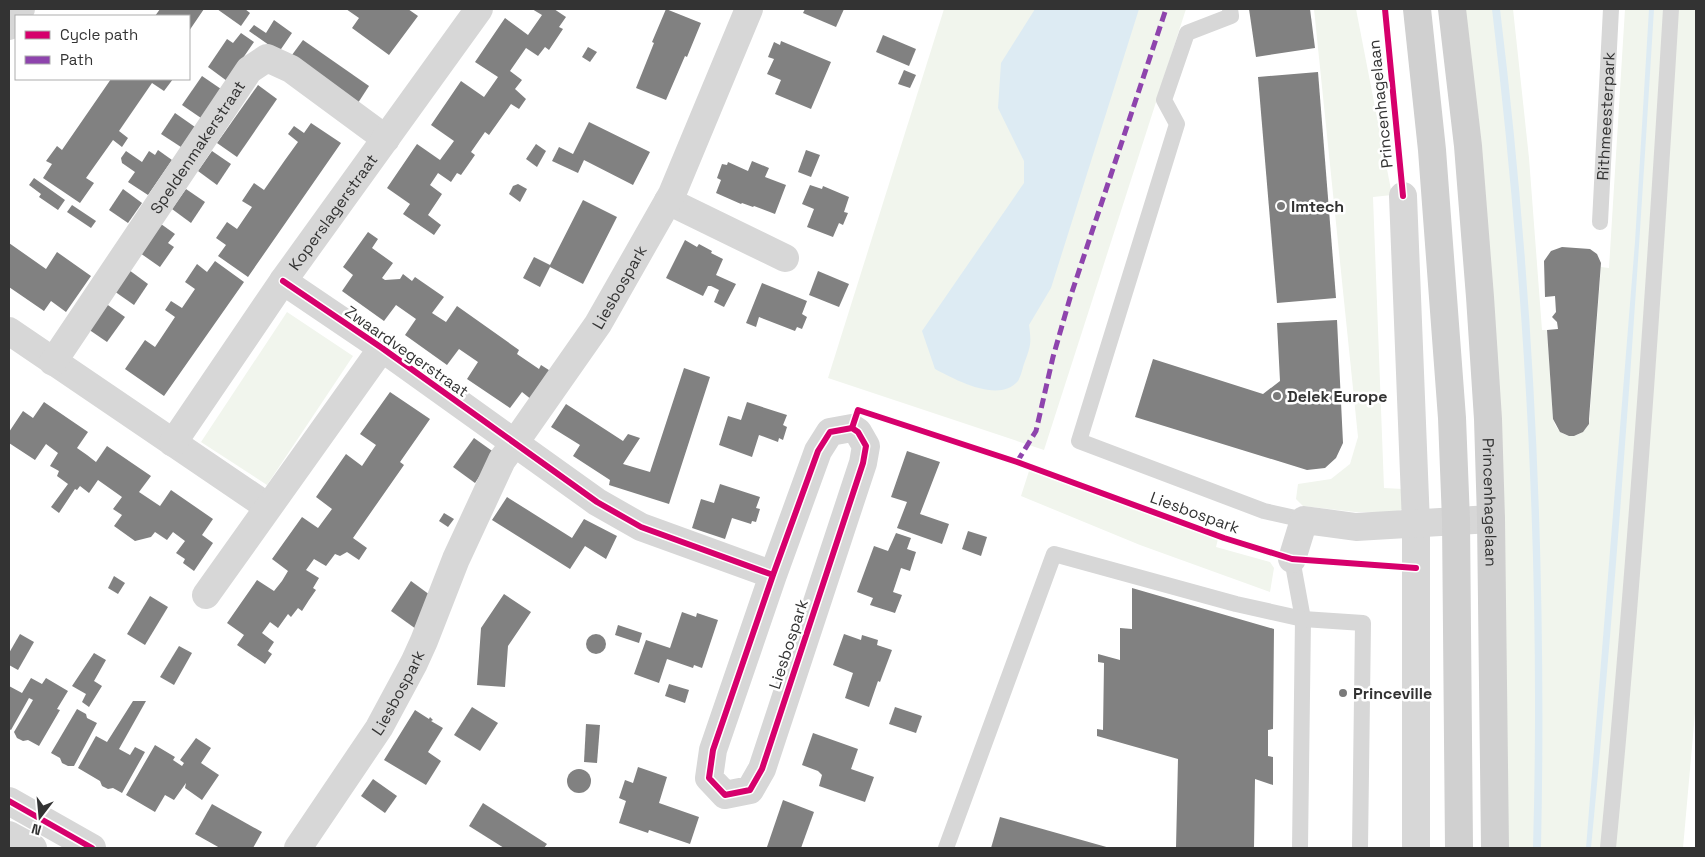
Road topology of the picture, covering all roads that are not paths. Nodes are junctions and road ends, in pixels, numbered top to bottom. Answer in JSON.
{"nodes":[{"id":1,"x":479,"y":9,"type":"edge"},
{"id":2,"x":749,"y":9,"type":"edge"},
{"id":3,"x":1230,"y":9,"type":"edge"},
{"id":4,"x":1417,"y":9,"type":"edge"},
{"id":5,"x":1452,"y":9,"type":"edge"},
{"id":6,"x":1611,"y":9,"type":"edge"},
{"id":7,"x":1671,"y":9,"type":"edge"},
{"id":8,"x":386,"y":139,"type":"junction"},
{"id":9,"x":1403,"y":196,"type":"dead end"},
{"id":10,"x":668,"y":201,"type":"junction"},
{"id":11,"x":1600,"y":222,"type":"dead end"},
{"id":12,"x":785,"y":258,"type":"dead end"},
{"id":13,"x":284,"y":281,"type":"junction"},
{"id":14,"x":9,"y":331,"type":"edge"},
{"id":15,"x":382,"y":348,"type":"junction"},
{"id":16,"x":53,"y":362,"type":"junction"},
{"id":17,"x":173,"y":443,"type":"junction"},
{"id":18,"x":514,"y":444,"type":"junction"},
{"id":19,"x":268,"y":507,"type":"junction"},
{"id":20,"x":1491,"y":519,"type":"junction"},
{"id":21,"x":1304,"y":520,"type":"junction"},
{"id":22,"x":1456,"y":520,"type":"junction"},
{"id":23,"x":1416,"y":524,"type":"junction"},
{"id":24,"x":1292,"y":559,"type":"joint"},
{"id":25,"x":773,"y":575,"type":"junction"},
{"id":26,"x":206,"y":595,"type":"dead end"},
{"id":27,"x":1303,"y":619,"type":"junction"},
{"id":28,"x":9,"y":801,"type":"edge"},
{"id":29,"x":9,"y":835,"type":"edge"},
{"id":30,"x":33,"y":848,"type":"edge"},
{"id":31,"x":92,"y":848,"type":"edge"},
{"id":32,"x":298,"y":848,"type":"edge"},
{"id":33,"x":946,"y":848,"type":"edge"},
{"id":34,"x":1300,"y":848,"type":"edge"},
{"id":35,"x":1360,"y":848,"type":"edge"},
{"id":36,"x":1416,"y":848,"type":"edge"},
{"id":37,"x":1459,"y":848,"type":"edge"},
{"id":38,"x":1495,"y":848,"type":"edge"},
{"id":39,"x":1608,"y":848,"type":"edge"}],
"edges":[{"from":1,"to":8,"type":"street","name":"Koperslagerstraat"},
{"from":2,"to":10,"type":"street","name":"Liesbospark"},
{"from":3,"to":21,"type":"lane"},
{"from":4,"to":22,"type":"main road"},
{"from":5,"to":20,"type":"main road","name":"Princenhagelaan"},
{"from":6,"to":11,"type":"lane","name":"Rithmeesterpark"},
{"from":7,"to":39,"type":"lane"},
{"from":8,"to":13,"type":"street","name":"Koperslagerstraat"},
{"from":8,"to":16,"type":"street","name":"Speldenmakerstraat"},
{"from":9,"to":23,"type":"street"},
{"from":10,"to":12,"type":"street"},
{"from":10,"to":18,"type":"street","name":"Liesbospark"},
{"from":13,"to":15,"type":"street","name":"Zwaardvegerstraat"},
{"from":13,"to":17,"type":"street","name":"Koperslagerstraat"},
{"from":14,"to":16,"type":"street"},
{"from":15,"to":18,"type":"street","name":"Zwaardvegerstraat"},
{"from":15,"to":19,"type":"street","name":"Zwaardvegerstraat"},
{"from":16,"to":17,"type":"street"},
{"from":17,"to":19,"type":"street"},
{"from":18,"to":25,"type":"street"},
{"from":18,"to":32,"type":"street","name":"Liesbospark"},
{"from":19,"to":26,"type":"street","name":"Zwaardvegerstraat"},
{"from":20,"to":22,"type":"street"},
{"from":20,"to":38,"type":"main road","name":"Princenhagelaan"},
{"from":21,"to":23,"type":"street"},
{"from":21,"to":24,"type":"street"},
{"from":22,"to":23,"type":"street"},
{"from":22,"to":37,"type":"main road"},
{"from":23,"to":36,"type":"street"},
{"from":24,"to":27,"type":"lane"},
{"from":25,"to":25,"type":"street","name":"Liesbospark"},
{"from":27,"to":33,"type":"lane"},
{"from":27,"to":34,"type":"lane"},
{"from":27,"to":35,"type":"lane"},
{"from":28,"to":31,"type":"street"},
{"from":29,"to":30,"type":"street"}]}
